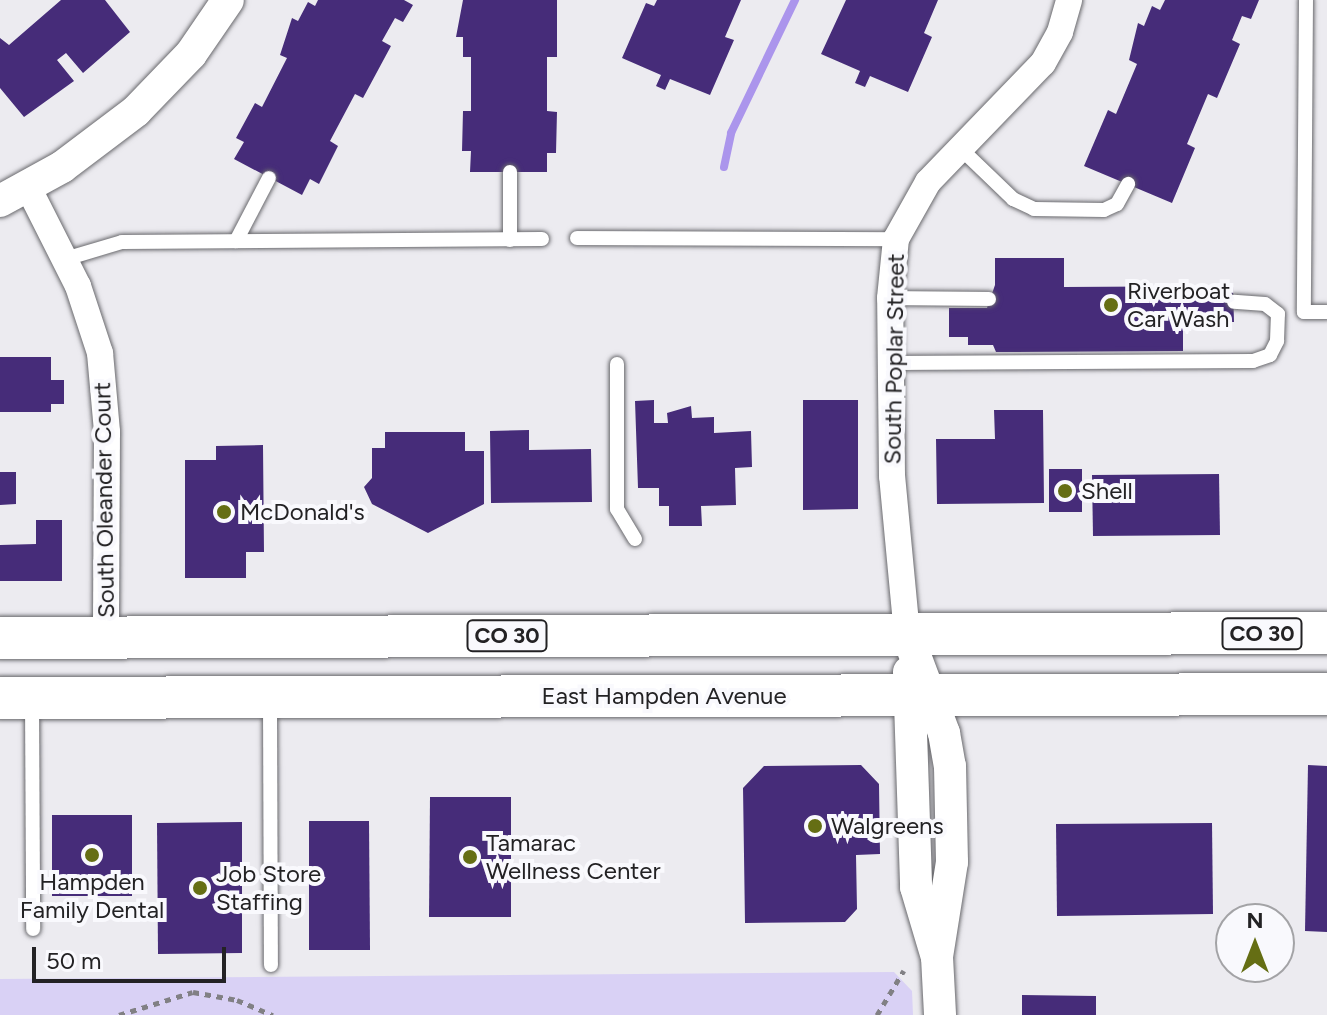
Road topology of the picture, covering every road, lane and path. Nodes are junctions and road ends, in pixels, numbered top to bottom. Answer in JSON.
{"nodes":[{"id":1,"x":228,"y":0,"type":"edge"},
{"id":2,"x":1069,"y":0,"type":"edge"},
{"id":3,"x":1306,"y":0,"type":"edge"},
{"id":4,"x":960,"y":148,"type":"junction"},
{"id":5,"x":510,"y":172,"type":"dead end"},
{"id":6,"x":269,"y":178,"type":"dead end"},
{"id":7,"x":1128,"y":184,"type":"dead end"},
{"id":8,"x":14,"y":194,"type":"edge"},
{"id":9,"x":577,"y":238,"type":"dead end"},
{"id":10,"x":542,"y":239,"type":"dead end"},
{"id":11,"x":896,"y":239,"type":"junction"},
{"id":12,"x":510,"y":240,"type":"junction"},
{"id":13,"x":236,"y":241,"type":"junction"},
{"id":14,"x":65,"y":259,"type":"junction"},
{"id":15,"x":890,"y":298,"type":"junction"},
{"id":16,"x":989,"y":299,"type":"dead end"},
{"id":17,"x":1234,"y":302,"type":"dead end"},
{"id":18,"x":1327,"y":312,"type":"edge"},
{"id":19,"x":891,"y":363,"type":"junction"},
{"id":20,"x":617,"y":364,"type":"dead end"},
{"id":21,"x":635,"y":539,"type":"dead end"},
{"id":22,"x":1327,"y":633,"type":"edge"},
{"id":23,"x":907,"y":634,"type":"junction"},
{"id":24,"x":106,"y":637,"type":"junction"},
{"id":25,"x":0,"y":638,"type":"edge"},
{"id":26,"x":1327,"y":694,"type":"edge"},
{"id":27,"x":920,"y":695,"type":"junction"},
{"id":28,"x":270,"y":697,"type":"junction"},
{"id":29,"x":34,"y":698,"type":"edge"},
{"id":30,"x":33,"y":929,"type":"dead end"},
{"id":31,"x":271,"y":965,"type":"dead end"},
{"id":32,"x":904,"y":970,"type":"dead end"},
{"id":33,"x":133,"y":1013,"type":"edge"},
{"id":34,"x":119,"y":1015,"type":"edge"},
{"id":35,"x":273,"y":1015,"type":"edge"},
{"id":36,"x":877,"y":1015,"type":"edge"},
{"id":37,"x":940,"y":1015,"type":"edge"}],
"edges":[{"from":1,"to":8,"type":"street"},
{"from":2,"to":4,"type":"street","name":"South Poplar Street"},
{"from":3,"to":18,"type":"lane"},
{"from":4,"to":7,"type":"lane"},
{"from":4,"to":11,"type":"street","name":"South Poplar Street"},
{"from":5,"to":12,"type":"lane"},
{"from":6,"to":13,"type":"lane"},
{"from":8,"to":14,"type":"street","name":"South Oleander Court"},
{"from":9,"to":11,"type":"lane"},
{"from":10,"to":12,"type":"lane"},
{"from":11,"to":15,"type":"street","name":"South Poplar Street"},
{"from":12,"to":13,"type":"lane"},
{"from":13,"to":14,"type":"lane"},
{"from":14,"to":24,"type":"street","name":"South Oleander Court"},
{"from":15,"to":16,"type":"lane"},
{"from":15,"to":19,"type":"street","name":"South Poplar Street"},
{"from":17,"to":19,"type":"lane"},
{"from":19,"to":23,"type":"street","name":"South Poplar Street"},
{"from":20,"to":21,"type":"lane"},
{"from":22,"to":23,"type":"main road","number":"CO 30"},
{"from":23,"to":24,"type":"main road","number":"CO 30"},
{"from":23,"to":27,"type":"street","name":"South Poplar Street"},
{"from":24,"to":25,"type":"main road","number":"CO 30"},
{"from":24,"to":29,"type":"main road"},
{"from":26,"to":27,"type":"main road","name":"East Hampden Avenue"},
{"from":27,"to":28,"type":"main road","name":"East Hampden Avenue"},
{"from":27,"to":37,"type":"street","name":"South Poplar Street"},
{"from":28,"to":29,"type":"main road","name":"East Hampden Avenue"},
{"from":28,"to":31,"type":"lane"},
{"from":29,"to":30,"type":"lane"},
{"from":32,"to":36,"type":"path"},
{"from":33,"to":34,"type":"path"},
{"from":33,"to":35,"type":"path"}]}
